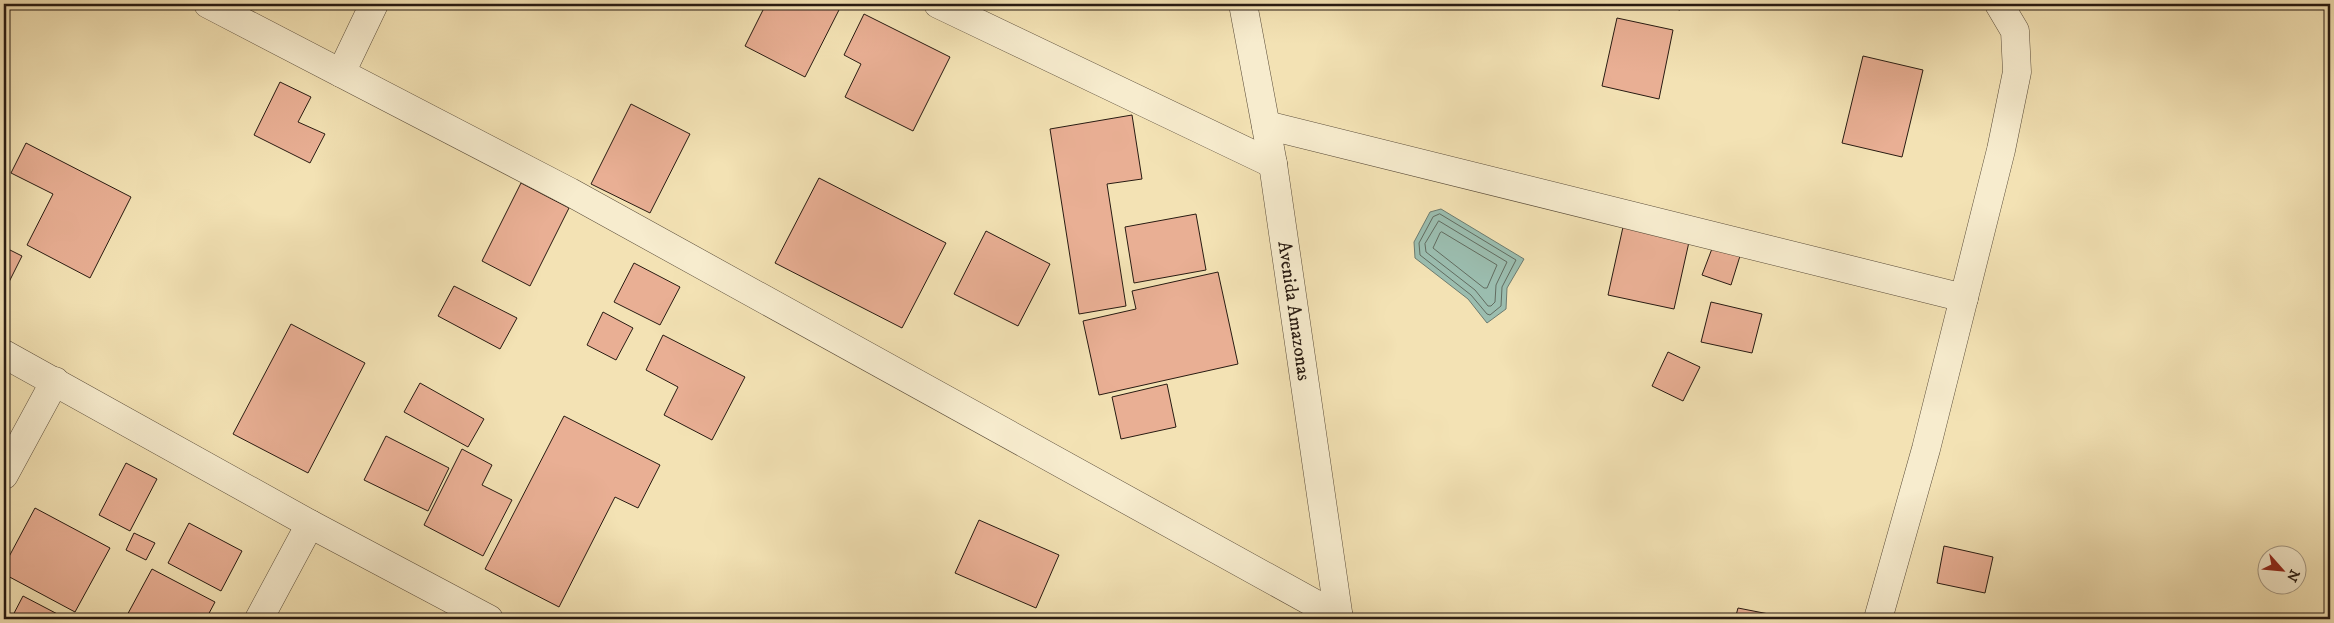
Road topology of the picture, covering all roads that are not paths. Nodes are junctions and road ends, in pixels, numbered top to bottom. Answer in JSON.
{"nodes":[{"id":1,"x":208,"y":4,"type":"edge"},
{"id":2,"x":374,"y":4,"type":"edge"},
{"id":3,"x":938,"y":4,"type":"edge"},
{"id":4,"x":1243,"y":4,"type":"edge"},
{"id":5,"x":1999,"y":4,"type":"edge"},
{"id":6,"x":341,"y":72,"type":"junction"},
{"id":7,"x":1266,"y":125,"type":"junction"},
{"id":8,"x":1273,"y":164,"type":"junction"},
{"id":9,"x":1964,"y":298,"type":"junction"},
{"id":10,"x":4,"y":354,"type":"edge"},
{"id":11,"x":55,"y":381,"type":"junction"},
{"id":12,"x":4,"y":475,"type":"edge"},
{"id":13,"x":310,"y":524,"type":"junction"},
{"id":14,"x":1339,"y":618,"type":"edge"},
{"id":15,"x":259,"y":619,"type":"edge"},
{"id":16,"x":489,"y":619,"type":"edge"},
{"id":17,"x":1878,"y":619,"type":"edge"}],
"edges":[{"from":1,"to":6,"type":"street"},
{"from":2,"to":6,"type":"street"},
{"from":3,"to":8,"type":"street"},
{"from":4,"to":7,"type":"street","name":"Avenida Amazonas"},
{"from":5,"to":9,"type":"street"},
{"from":6,"to":14,"type":"street"},
{"from":7,"to":8,"type":"street","name":"Avenida Amazonas"},
{"from":7,"to":9,"type":"street"},
{"from":8,"to":14,"type":"street","name":"Avenida Amazonas"},
{"from":9,"to":17,"type":"street"},
{"from":10,"to":11,"type":"street"},
{"from":11,"to":12,"type":"street"},
{"from":11,"to":13,"type":"street"},
{"from":13,"to":15,"type":"street"},
{"from":13,"to":16,"type":"street"}]}
